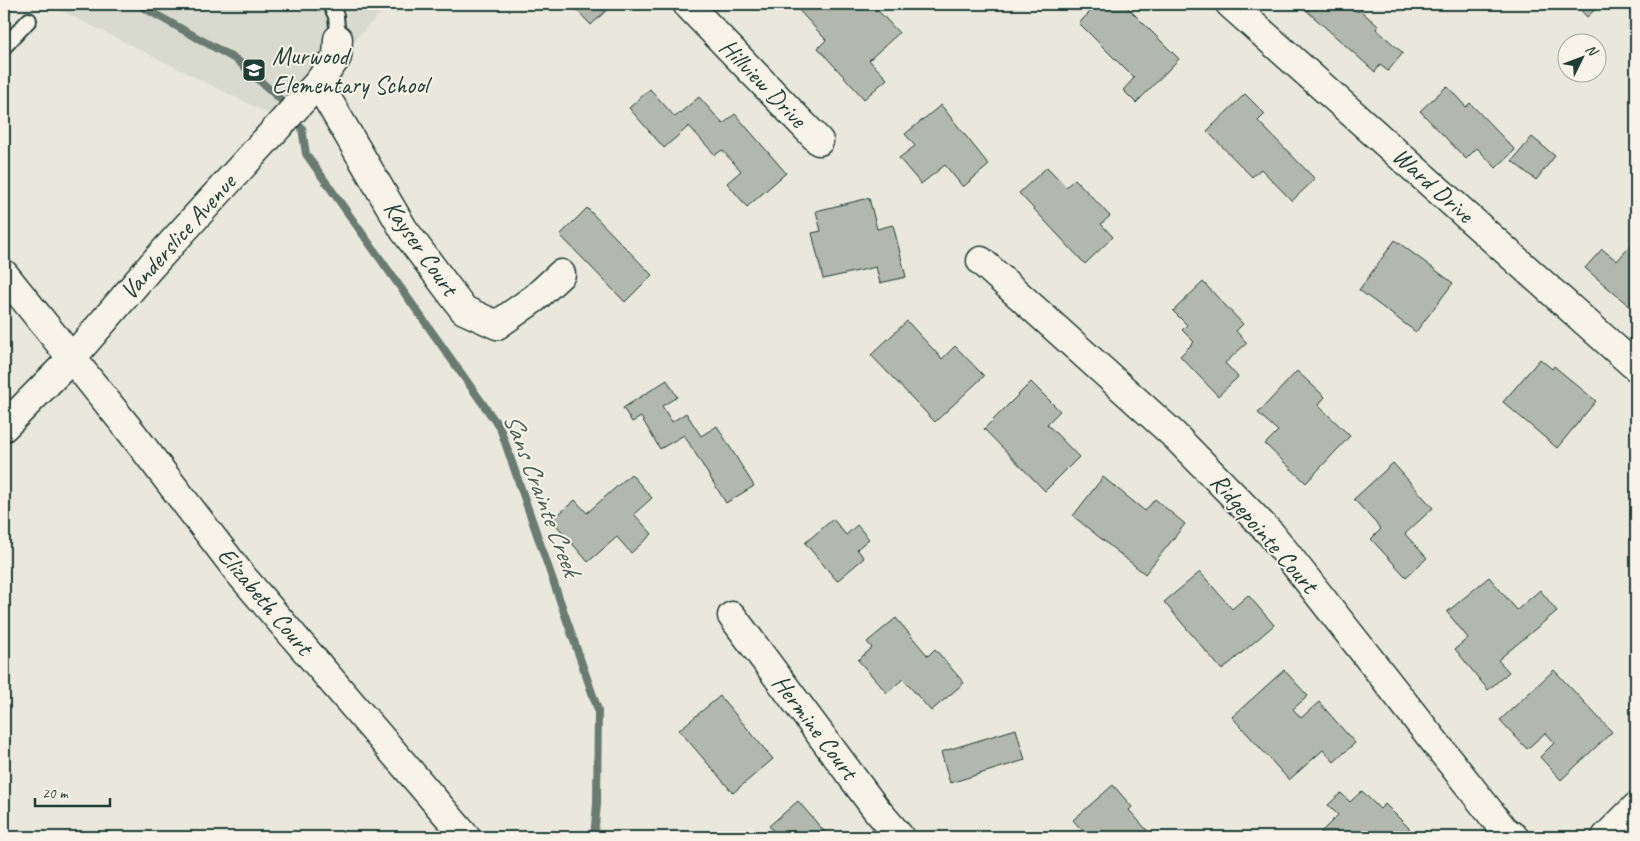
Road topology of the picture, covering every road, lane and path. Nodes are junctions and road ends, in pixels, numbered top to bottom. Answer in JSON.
{"nodes":[{"id":1,"x":330,"y":4,"type":"edge"},
{"id":2,"x":687,"y":4,"type":"edge"},
{"id":3,"x":1230,"y":4,"type":"edge"},
{"id":4,"x":30,"y":20,"type":"dead end"},
{"id":5,"x":338,"y":39,"type":"joint"},
{"id":6,"x":4,"y":47,"type":"edge"},
{"id":7,"x":318,"y":83,"type":"junction"},
{"id":8,"x":819,"y":141,"type":"dead end"},
{"id":9,"x":980,"y":261,"type":"dead end"},
{"id":10,"x":4,"y":274,"type":"edge"},
{"id":11,"x":562,"y":274,"type":"dead end"},
{"id":12,"x":72,"y":358,"type":"junction"},
{"id":13,"x":1636,"y":367,"type":"edge"},
{"id":14,"x":4,"y":427,"type":"edge"},
{"id":15,"x":732,"y":616,"type":"dead end"},
{"id":16,"x":1636,"y":807,"type":"edge"},
{"id":17,"x":466,"y":837,"type":"edge"},
{"id":18,"x":900,"y":837,"type":"edge"},
{"id":19,"x":1514,"y":837,"type":"edge"},
{"id":20,"x":1606,"y":837,"type":"edge"}],
"edges":[{"from":1,"to":5,"type":"lane"},
{"from":2,"to":8,"type":"street","name":"Hillview Drive"},
{"from":3,"to":13,"type":"street","name":"Ward Drive"},
{"from":4,"to":6,"type":"lane"},
{"from":5,"to":7,"type":"street","name":"Vanderslice Avenue"},
{"from":7,"to":11,"type":"street","name":"Kayser Court"},
{"from":7,"to":12,"type":"street","name":"Vanderslice Avenue"},
{"from":9,"to":19,"type":"street","name":"Ridgepointe Court"},
{"from":10,"to":12,"type":"street","name":"Elizabeth Court"},
{"from":12,"to":14,"type":"street","name":"Vanderslice Avenue"},
{"from":12,"to":17,"type":"street","name":"Elizabeth Court"},
{"from":15,"to":18,"type":"street","name":"Hermine Court"},
{"from":16,"to":20,"type":"street"}]}
